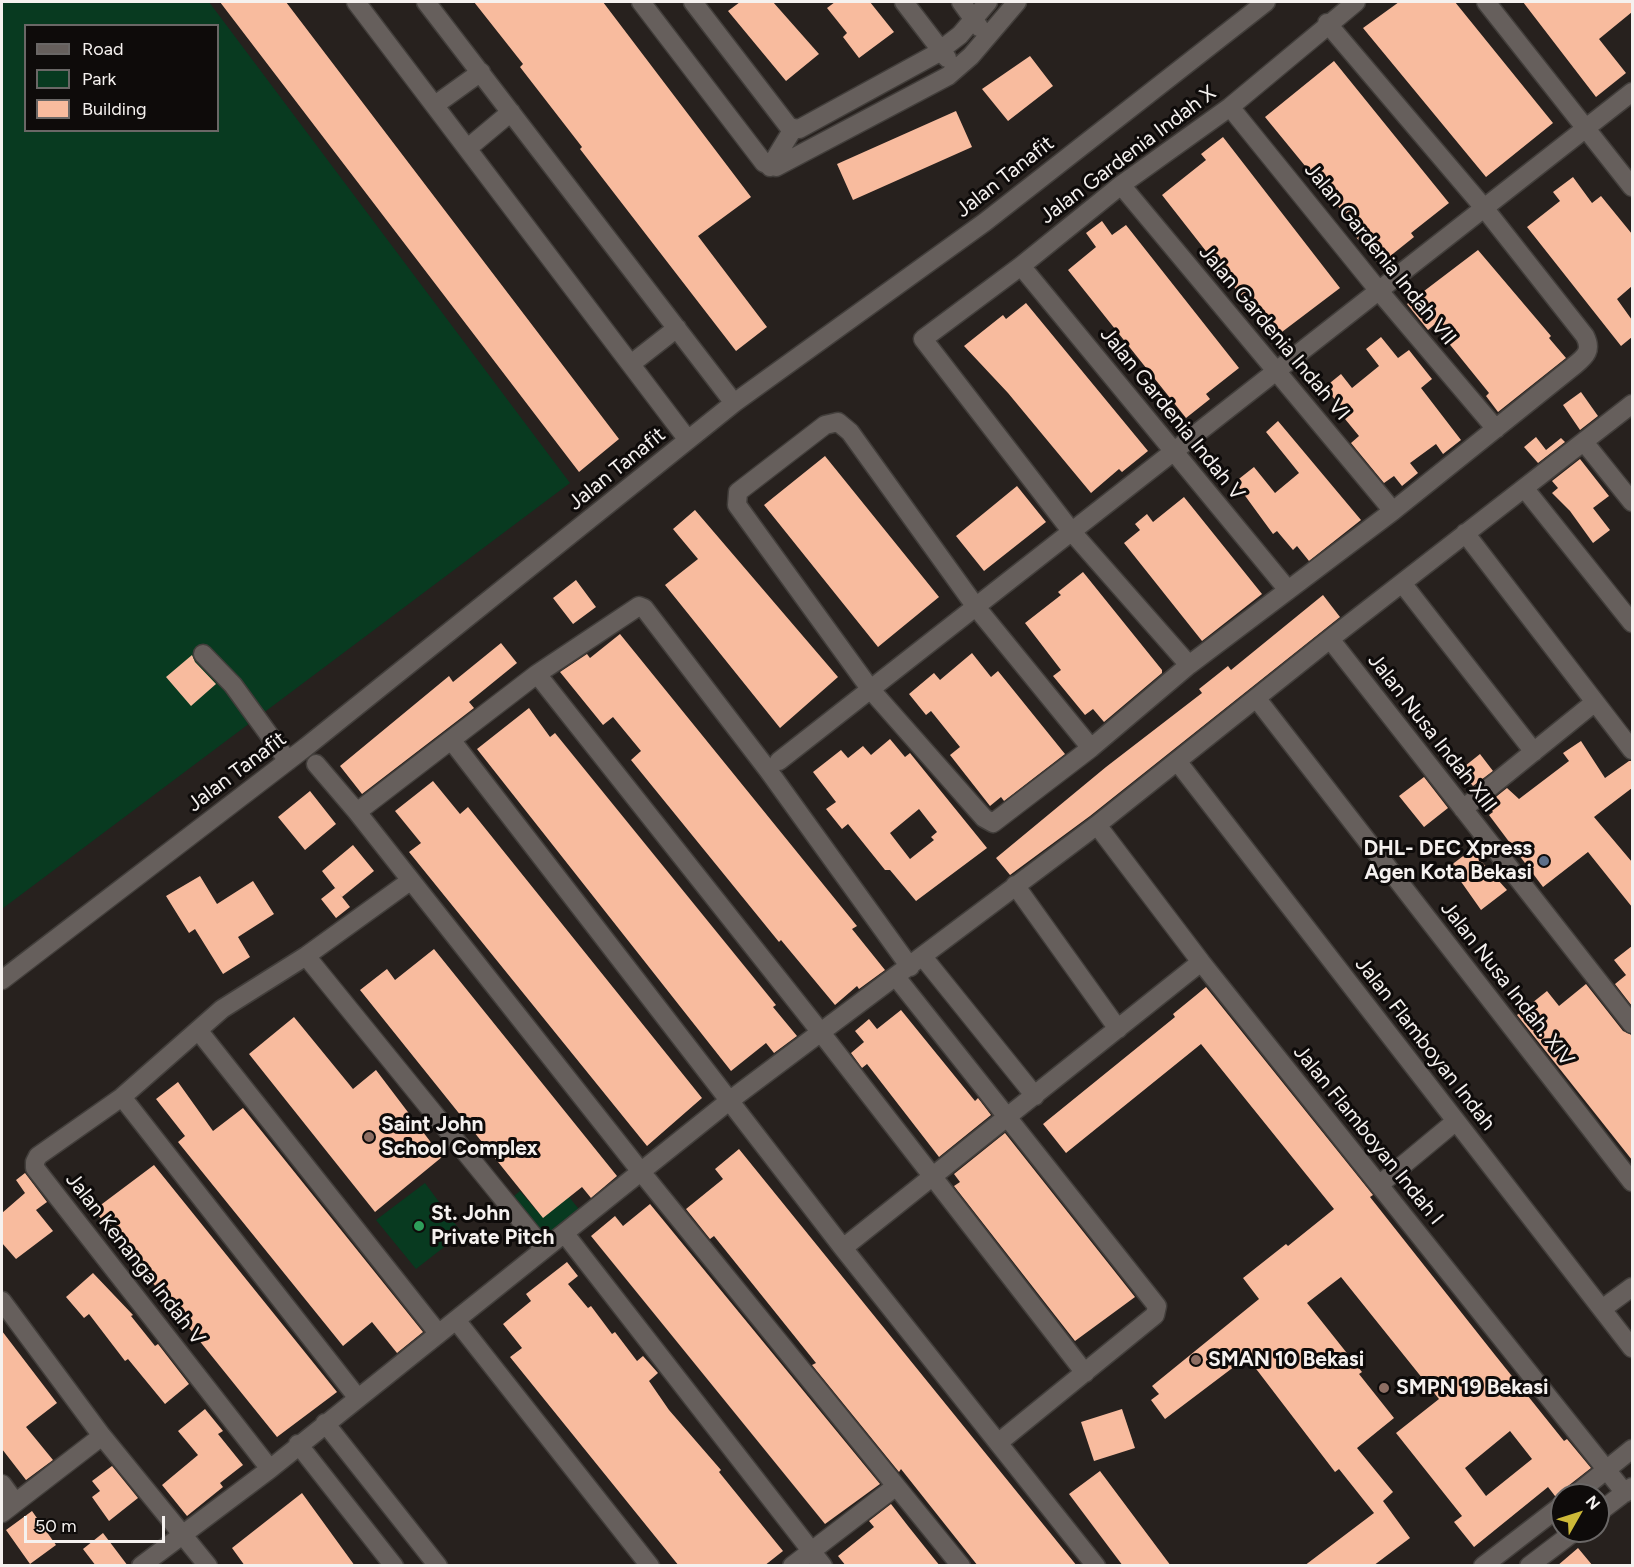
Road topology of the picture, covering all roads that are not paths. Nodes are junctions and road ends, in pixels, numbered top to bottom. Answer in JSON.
{"nodes":[{"id":1,"x":356,"y":2,"type":"edge"},
{"id":2,"x":426,"y":2,"type":"edge"},
{"id":3,"x":641,"y":2,"type":"edge"},
{"id":4,"x":693,"y":2,"type":"edge"},
{"id":5,"x":904,"y":2,"type":"edge"},
{"id":6,"x":961,"y":2,"type":"edge"},
{"id":7,"x":988,"y":2,"type":"edge"},
{"id":8,"x":1017,"y":2,"type":"edge"},
{"id":9,"x":1266,"y":2,"type":"edge"},
{"id":10,"x":1356,"y":2,"type":"edge"},
{"id":11,"x":1486,"y":2,"type":"edge"},
{"id":12,"x":974,"y":18,"type":"junction"},
{"id":13,"x":1328,"y":23,"type":"junction"},
{"id":14,"x":986,"y":37,"type":"junction"},
{"id":15,"x":941,"y":50,"type":"junction"},
{"id":16,"x":955,"y":69,"type":"junction"},
{"id":17,"x":481,"y":72,"type":"junction"},
{"id":18,"x":1632,"y":92,"type":"edge"},
{"id":19,"x":435,"y":105,"type":"junction"},
{"id":20,"x":1230,"y":107,"type":"junction"},
{"id":21,"x":511,"y":112,"type":"junction"},
{"id":22,"x":1587,"y":128,"type":"junction"},
{"id":23,"x":793,"y":129,"type":"junction"},
{"id":24,"x":468,"y":148,"type":"junction"},
{"id":25,"x":770,"y":167,"type":"junction"},
{"id":26,"x":1121,"y":185,"type":"junction"},
{"id":27,"x":1632,"y":186,"type":"edge"},
{"id":28,"x":1485,"y":209,"type":"junction"},
{"id":29,"x":1021,"y":266,"type":"junction"},
{"id":30,"x":1379,"y":291,"type":"junction"},
{"id":31,"x":677,"y":328,"type":"junction"},
{"id":32,"x":631,"y":364,"type":"junction"},
{"id":33,"x":1277,"y":372,"type":"junction"},
{"id":34,"x":734,"y":403,"type":"junction"},
{"id":35,"x":1632,"y":404,"type":"edge"},
{"id":36,"x":1496,"y":429,"type":"junction"},
{"id":37,"x":688,"y":440,"type":"junction"},
{"id":38,"x":1584,"y":442,"type":"junction"},
{"id":39,"x":1174,"y":453,"type":"junction"},
{"id":40,"x":1525,"y":489,"type":"junction"},
{"id":41,"x":1632,"y":502,"type":"edge"},
{"id":42,"x":1393,"y":511,"type":"junction"},
{"id":43,"x":1072,"y":532,"type":"junction"},
{"id":44,"x":1465,"y":533,"type":"junction"},
{"id":45,"x":1402,"y":583,"type":"junction"},
{"id":46,"x":1288,"y":590,"type":"junction"},
{"id":47,"x":976,"y":607,"type":"junction"},
{"id":48,"x":1632,"y":623,"type":"edge"},
{"id":49,"x":1330,"y":639,"type":"junction"},
{"id":50,"x":203,"y":654,"type":"dead end"},
{"id":51,"x":1189,"y":665,"type":"junction"},
{"id":52,"x":537,"y":674,"type":"junction"},
{"id":53,"x":871,"y":690,"type":"junction"},
{"id":54,"x":1257,"y":699,"type":"junction"},
{"id":55,"x":1595,"y":702,"type":"junction"},
{"id":56,"x":452,"y":741,"type":"junction"},
{"id":57,"x":1091,"y":748,"type":"junction"},
{"id":58,"x":1632,"y":750,"type":"edge"},
{"id":59,"x":1534,"y":752,"type":"junction"},
{"id":60,"x":288,"y":761,"type":"junction"},
{"id":61,"x":778,"y":761,"type":"dead end"},
{"id":62,"x":316,"y":764,"type":"dead end"},
{"id":63,"x":1180,"y":765,"type":"junction"},
{"id":64,"x":1463,"y":809,"type":"junction"},
{"id":65,"x":357,"y":812,"type":"junction"},
{"id":66,"x":1097,"y":825,"type":"junction"},
{"id":67,"x":410,"y":881,"type":"junction"},
{"id":68,"x":1015,"y":885,"type":"junction"},
{"id":69,"x":306,"y":956,"type":"junction"},
{"id":70,"x":1201,"y":962,"type":"junction"},
{"id":71,"x":910,"y":967,"type":"junction"},
{"id":72,"x":2,"y":980,"type":"edge"},
{"id":73,"x":1632,"y":1024,"type":"edge"},
{"id":74,"x":1118,"y":1029,"type":"junction"},
{"id":75,"x":198,"y":1030,"type":"junction"},
{"id":76,"x":821,"y":1034,"type":"junction"},
{"id":77,"x":1035,"y":1096,"type":"junction"},
{"id":78,"x":122,"y":1097,"type":"junction"},
{"id":79,"x":729,"y":1101,"type":"junction"},
{"id":80,"x":1009,"y":1118,"type":"junction"},
{"id":81,"x":1456,"y":1121,"type":"junction"},
{"id":82,"x":642,"y":1173,"type":"junction"},
{"id":83,"x":933,"y":1177,"type":"junction"},
{"id":84,"x":1632,"y":1182,"type":"edge"},
{"id":85,"x":1379,"y":1185,"type":"junction"},
{"id":86,"x":565,"y":1234,"type":"junction"},
{"id":87,"x":843,"y":1248,"type":"junction"},
{"id":88,"x":544,"y":1249,"type":"junction"},
{"id":89,"x":1632,"y":1287,"type":"edge"},
{"id":90,"x":2,"y":1301,"type":"edge"},
{"id":91,"x":1602,"y":1309,"type":"junction"},
{"id":92,"x":456,"y":1320,"type":"junction"},
{"id":93,"x":438,"y":1333,"type":"junction"},
{"id":94,"x":1632,"y":1348,"type":"edge"},
{"id":95,"x":1085,"y":1373,"type":"junction"},
{"id":96,"x":357,"y":1397,"type":"junction"},
{"id":97,"x":326,"y":1423,"type":"junction"},
{"id":98,"x":102,"y":1436,"type":"junction"},
{"id":99,"x":998,"y":1443,"type":"junction"},
{"id":100,"x":298,"y":1444,"type":"junction"},
{"id":101,"x":1632,"y":1449,"type":"edge"},
{"id":102,"x":270,"y":1468,"type":"junction"},
{"id":103,"x":1607,"y":1470,"type":"junction"},
{"id":104,"x":1590,"y":1483,"type":"edge"},
{"id":105,"x":2,"y":1484,"type":"edge"},
{"id":106,"x":895,"y":1487,"type":"junction"},
{"id":107,"x":1628,"y":1496,"type":"edge"},
{"id":108,"x":1610,"y":1506,"type":"edge"},
{"id":109,"x":8,"y":1507,"type":"edge"},
{"id":110,"x":1550,"y":1514,"type":"edge"},
{"id":111,"x":182,"y":1533,"type":"junction"},
{"id":112,"x":1559,"y":1543,"type":"edge"},
{"id":113,"x":811,"y":1551,"type":"junction"},
{"id":114,"x":141,"y":1566,"type":"edge"},
{"id":115,"x":208,"y":1566,"type":"edge"},
{"id":116,"x":394,"y":1566,"type":"edge"},
{"id":117,"x":438,"y":1566,"type":"edge"},
{"id":118,"x":650,"y":1566,"type":"edge"},
{"id":119,"x":792,"y":1566,"type":"edge"},
{"id":120,"x":823,"y":1566,"type":"edge"},
{"id":121,"x":961,"y":1566,"type":"edge"},
{"id":122,"x":1096,"y":1566,"type":"edge"},
{"id":123,"x":1483,"y":1566,"type":"edge"},
{"id":124,"x":1529,"y":1566,"type":"edge"}],
"edges":[{"from":1,"to":19,"type":"street"},
{"from":2,"to":17,"type":"street"},
{"from":3,"to":25,"type":"street"},
{"from":4,"to":23,"type":"street"},
{"from":5,"to":15,"type":"street"},
{"from":6,"to":12,"type":"street"},
{"from":7,"to":12,"type":"street"},
{"from":8,"to":14,"type":"street"},
{"from":9,"to":34,"type":"street","name":"Jalan Tanafit"},
{"from":10,"to":13,"type":"street","name":"Jalan Gardenia Indah X"},
{"from":11,"to":22,"type":"street"},
{"from":12,"to":14,"type":"street"},
{"from":12,"to":15,"type":"street"},
{"from":13,"to":20,"type":"street","name":"Jalan Gardenia Indah X"},
{"from":13,"to":28,"type":"street"},
{"from":14,"to":16,"type":"street"},
{"from":15,"to":16,"type":"street"},
{"from":15,"to":23,"type":"street"},
{"from":16,"to":25,"type":"street"},
{"from":17,"to":19,"type":"street"},
{"from":17,"to":21,"type":"street"},
{"from":18,"to":22,"type":"street"},
{"from":19,"to":24,"type":"street"},
{"from":20,"to":26,"type":"street","name":"Jalan Gardenia Indah X"},
{"from":20,"to":30,"type":"street","name":"Jalan Gardenia Indah VII"},
{"from":21,"to":24,"type":"street"},
{"from":21,"to":31,"type":"street"},
{"from":22,"to":27,"type":"street"},
{"from":22,"to":28,"type":"street"},
{"from":23,"to":25,"type":"street"},
{"from":24,"to":32,"type":"street"},
{"from":26,"to":29,"type":"street","name":"Jalan Gardenia Indah X"},
{"from":26,"to":33,"type":"street","name":"Jalan Gardenia Indah VI"},
{"from":28,"to":30,"type":"street"},
{"from":28,"to":36,"type":"street"},
{"from":29,"to":39,"type":"street","name":"Jalan Gardenia Indah V"},
{"from":29,"to":43,"type":"street","name":"Jalan Gardenia Indah X"},
{"from":30,"to":33,"type":"street"},
{"from":30,"to":36,"type":"street","name":"Jalan Gardenia Indah VII"},
{"from":31,"to":32,"type":"street"},
{"from":31,"to":34,"type":"street"},
{"from":32,"to":37,"type":"street"},
{"from":33,"to":39,"type":"street"},
{"from":33,"to":42,"type":"street","name":"Jalan Gardenia Indah VI"},
{"from":34,"to":37,"type":"street","name":"Jalan Tanafit"},
{"from":35,"to":38,"type":"street"},
{"from":36,"to":42,"type":"street"},
{"from":37,"to":60,"type":"street","name":"Jalan Tanafit"},
{"from":38,"to":40,"type":"street"},
{"from":38,"to":41,"type":"street"},
{"from":39,"to":43,"type":"street"},
{"from":39,"to":46,"type":"street","name":"Jalan Gardenia Indah V"},
{"from":40,"to":44,"type":"street"},
{"from":40,"to":48,"type":"street"},
{"from":42,"to":46,"type":"street"},
{"from":43,"to":47,"type":"street"},
{"from":43,"to":51,"type":"street"},
{"from":44,"to":45,"type":"street"},
{"from":44,"to":55,"type":"street"},
{"from":45,"to":49,"type":"street"},
{"from":45,"to":59,"type":"street"},
{"from":46,"to":51,"type":"street"},
{"from":47,"to":53,"type":"street"},
{"from":47,"to":53,"type":"street"},
{"from":47,"to":57,"type":"street"},
{"from":49,"to":54,"type":"street"},
{"from":49,"to":64,"type":"street","name":"Jalan Nusa Indah XIII"},
{"from":50,"to":60,"type":"street"},
{"from":51,"to":57,"type":"street"},
{"from":52,"to":56,"type":"street"},
{"from":52,"to":71,"type":"street"},
{"from":52,"to":76,"type":"street"},
{"from":53,"to":57,"type":"street"},
{"from":53,"to":61,"type":"street"},
{"from":54,"to":63,"type":"street"},
{"from":54,"to":84,"type":"street","name":"Jalan Nusa Indah. XIV"},
{"from":55,"to":58,"type":"street"},
{"from":55,"to":59,"type":"street"},
{"from":56,"to":65,"type":"street"},
{"from":56,"to":79,"type":"street"},
{"from":59,"to":64,"type":"street"},
{"from":60,"to":72,"type":"street","name":"Jalan Tanafit"},
{"from":62,"to":65,"type":"street"},
{"from":63,"to":66,"type":"street"},
{"from":63,"to":81,"type":"street","name":"Jalan Flamboyan Indah"},
{"from":64,"to":73,"type":"street","name":"Jalan Nusa Indah XIII"},
{"from":65,"to":67,"type":"street"},
{"from":66,"to":68,"type":"street"},
{"from":66,"to":70,"type":"street","name":"Jalan Flamboyan Indah I"},
{"from":67,"to":69,"type":"street"},
{"from":67,"to":82,"type":"street"},
{"from":68,"to":71,"type":"street"},
{"from":68,"to":74,"type":"street"},
{"from":69,"to":75,"type":"street"},
{"from":69,"to":88,"type":"street"},
{"from":70,"to":74,"type":"street"},
{"from":70,"to":85,"type":"street","name":"Jalan Flamboyan Indah I"},
{"from":71,"to":76,"type":"street"},
{"from":71,"to":77,"type":"street"},
{"from":71,"to":80,"type":"street"},
{"from":74,"to":77,"type":"street"},
{"from":75,"to":78,"type":"street"},
{"from":75,"to":93,"type":"street"},
{"from":76,"to":79,"type":"street"},
{"from":76,"to":83,"type":"street"},
{"from":77,"to":80,"type":"street"},
{"from":78,"to":96,"type":"street"},
{"from":78,"to":102,"type":"street","name":"Jalan Kenanga Indah V"},
{"from":79,"to":82,"type":"street"},
{"from":79,"to":87,"type":"street"},
{"from":80,"to":83,"type":"street"},
{"from":80,"to":95,"type":"street"},
{"from":81,"to":85,"type":"street"},
{"from":81,"to":91,"type":"street","name":"Jalan Flamboyan Indah"},
{"from":82,"to":86,"type":"street"},
{"from":82,"to":106,"type":"street"},
{"from":83,"to":87,"type":"street"},
{"from":83,"to":95,"type":"street"},
{"from":85,"to":103,"type":"street","name":"Jalan Flamboyan Indah I"},
{"from":86,"to":88,"type":"street"},
{"from":86,"to":113,"type":"street"},
{"from":87,"to":99,"type":"street"},
{"from":88,"to":92,"type":"street"},
{"from":89,"to":91,"type":"street"},
{"from":90,"to":98,"type":"street"},
{"from":91,"to":94,"type":"street","name":"Jalan Flamboyan Indah"},
{"from":92,"to":93,"type":"street"},
{"from":92,"to":118,"type":"street"},
{"from":93,"to":96,"type":"street"},
{"from":95,"to":99,"type":"street"},
{"from":96,"to":97,"type":"street"},
{"from":97,"to":100,"type":"street"},
{"from":97,"to":117,"type":"street"},
{"from":98,"to":109,"type":"street"},
{"from":98,"to":111,"type":"street"},
{"from":99,"to":122,"type":"street"},
{"from":100,"to":102,"type":"street"},
{"from":100,"to":116,"type":"street"},
{"from":101,"to":103,"type":"street"},
{"from":102,"to":111,"type":"street"},
{"from":103,"to":104,"type":"street"},
{"from":103,"to":107,"type":"street","name":"Jalan Flamboyan Indah I"},
{"from":105,"to":109,"type":"street"},
{"from":106,"to":113,"type":"street"},
{"from":106,"to":121,"type":"street"},
{"from":107,"to":108,"type":"street"},
{"from":110,"to":123,"type":"street"},
{"from":111,"to":114,"type":"street"},
{"from":111,"to":115,"type":"street"},
{"from":112,"to":124,"type":"street"},
{"from":113,"to":119,"type":"street"},
{"from":113,"to":120,"type":"street"}]}
